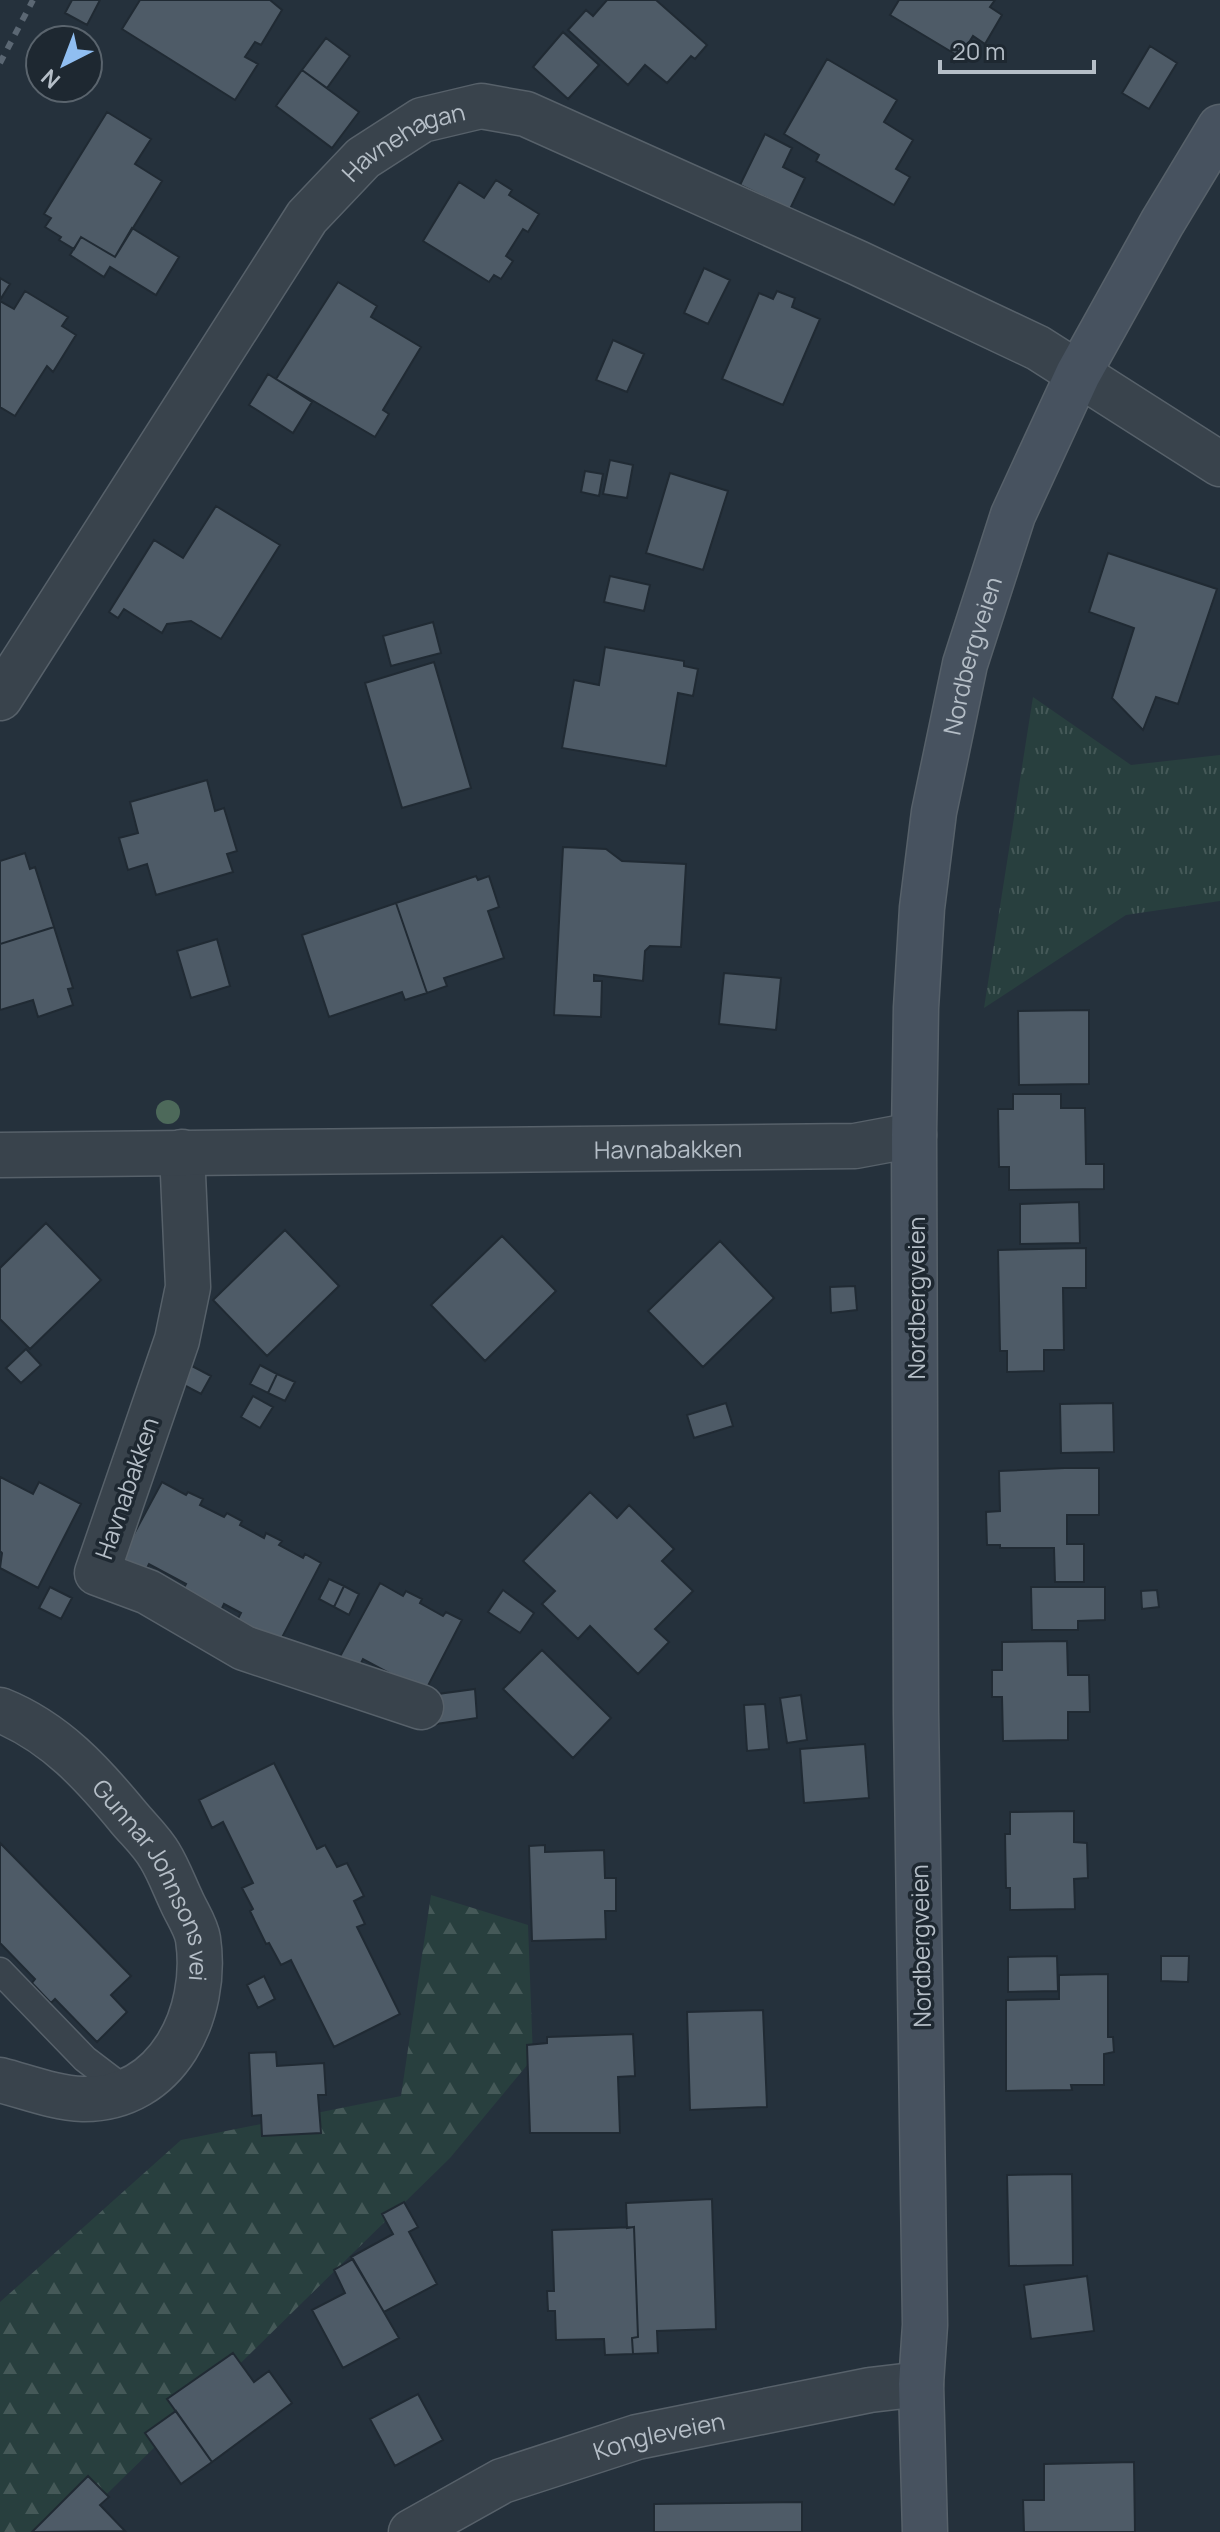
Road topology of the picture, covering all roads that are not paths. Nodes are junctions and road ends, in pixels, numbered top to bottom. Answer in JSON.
{"nodes":[{"id":1,"x":1220,"y":127,"type":"edge"},
{"id":2,"x":1078,"y":374,"type":"junction"},
{"id":3,"x":1220,"y":464,"type":"edge"},
{"id":4,"x":0,"y":698,"type":"edge"},
{"id":5,"x":914,"y":1135,"type":"junction"},
{"id":6,"x":182,"y":1152,"type":"junction"},
{"id":7,"x":0,"y":1155,"type":"edge"},
{"id":8,"x":421,"y":1707,"type":"dead end"},
{"id":9,"x":0,"y":1710,"type":"edge"},
{"id":10,"x":0,"y":1971,"type":"edge"},
{"id":11,"x":0,"y":2080,"type":"edge"},
{"id":12,"x":127,"y":2091,"type":"junction"},
{"id":13,"x":921,"y":2384,"type":"junction"},
{"id":14,"x":411,"y":2532,"type":"edge"},
{"id":15,"x":925,"y":2532,"type":"edge"}],
"edges":[{"from":1,"to":2,"type":"street","name":"Nordbergveien"},
{"from":2,"to":3,"type":"street","name":"Havnehagan"},
{"from":2,"to":4,"type":"street","name":"Havnehagan"},
{"from":2,"to":5,"type":"street","name":"Nordbergveien"},
{"from":5,"to":6,"type":"street","name":"Havnabakken"},
{"from":5,"to":13,"type":"street","name":"Nordbergveien"},
{"from":6,"to":7,"type":"street","name":"Havnabakken"},
{"from":6,"to":8,"type":"street","name":"Havnabakken"},
{"from":9,"to":12,"type":"street","name":"Gunnar Johnsons vei"},
{"from":10,"to":12,"type":"lane"},
{"from":11,"to":12,"type":"street","name":"Gunnar Johnsons vei"},
{"from":13,"to":14,"type":"street","name":"Kongleveien"},
{"from":13,"to":15,"type":"street","name":"Nordbergveien"}]}
